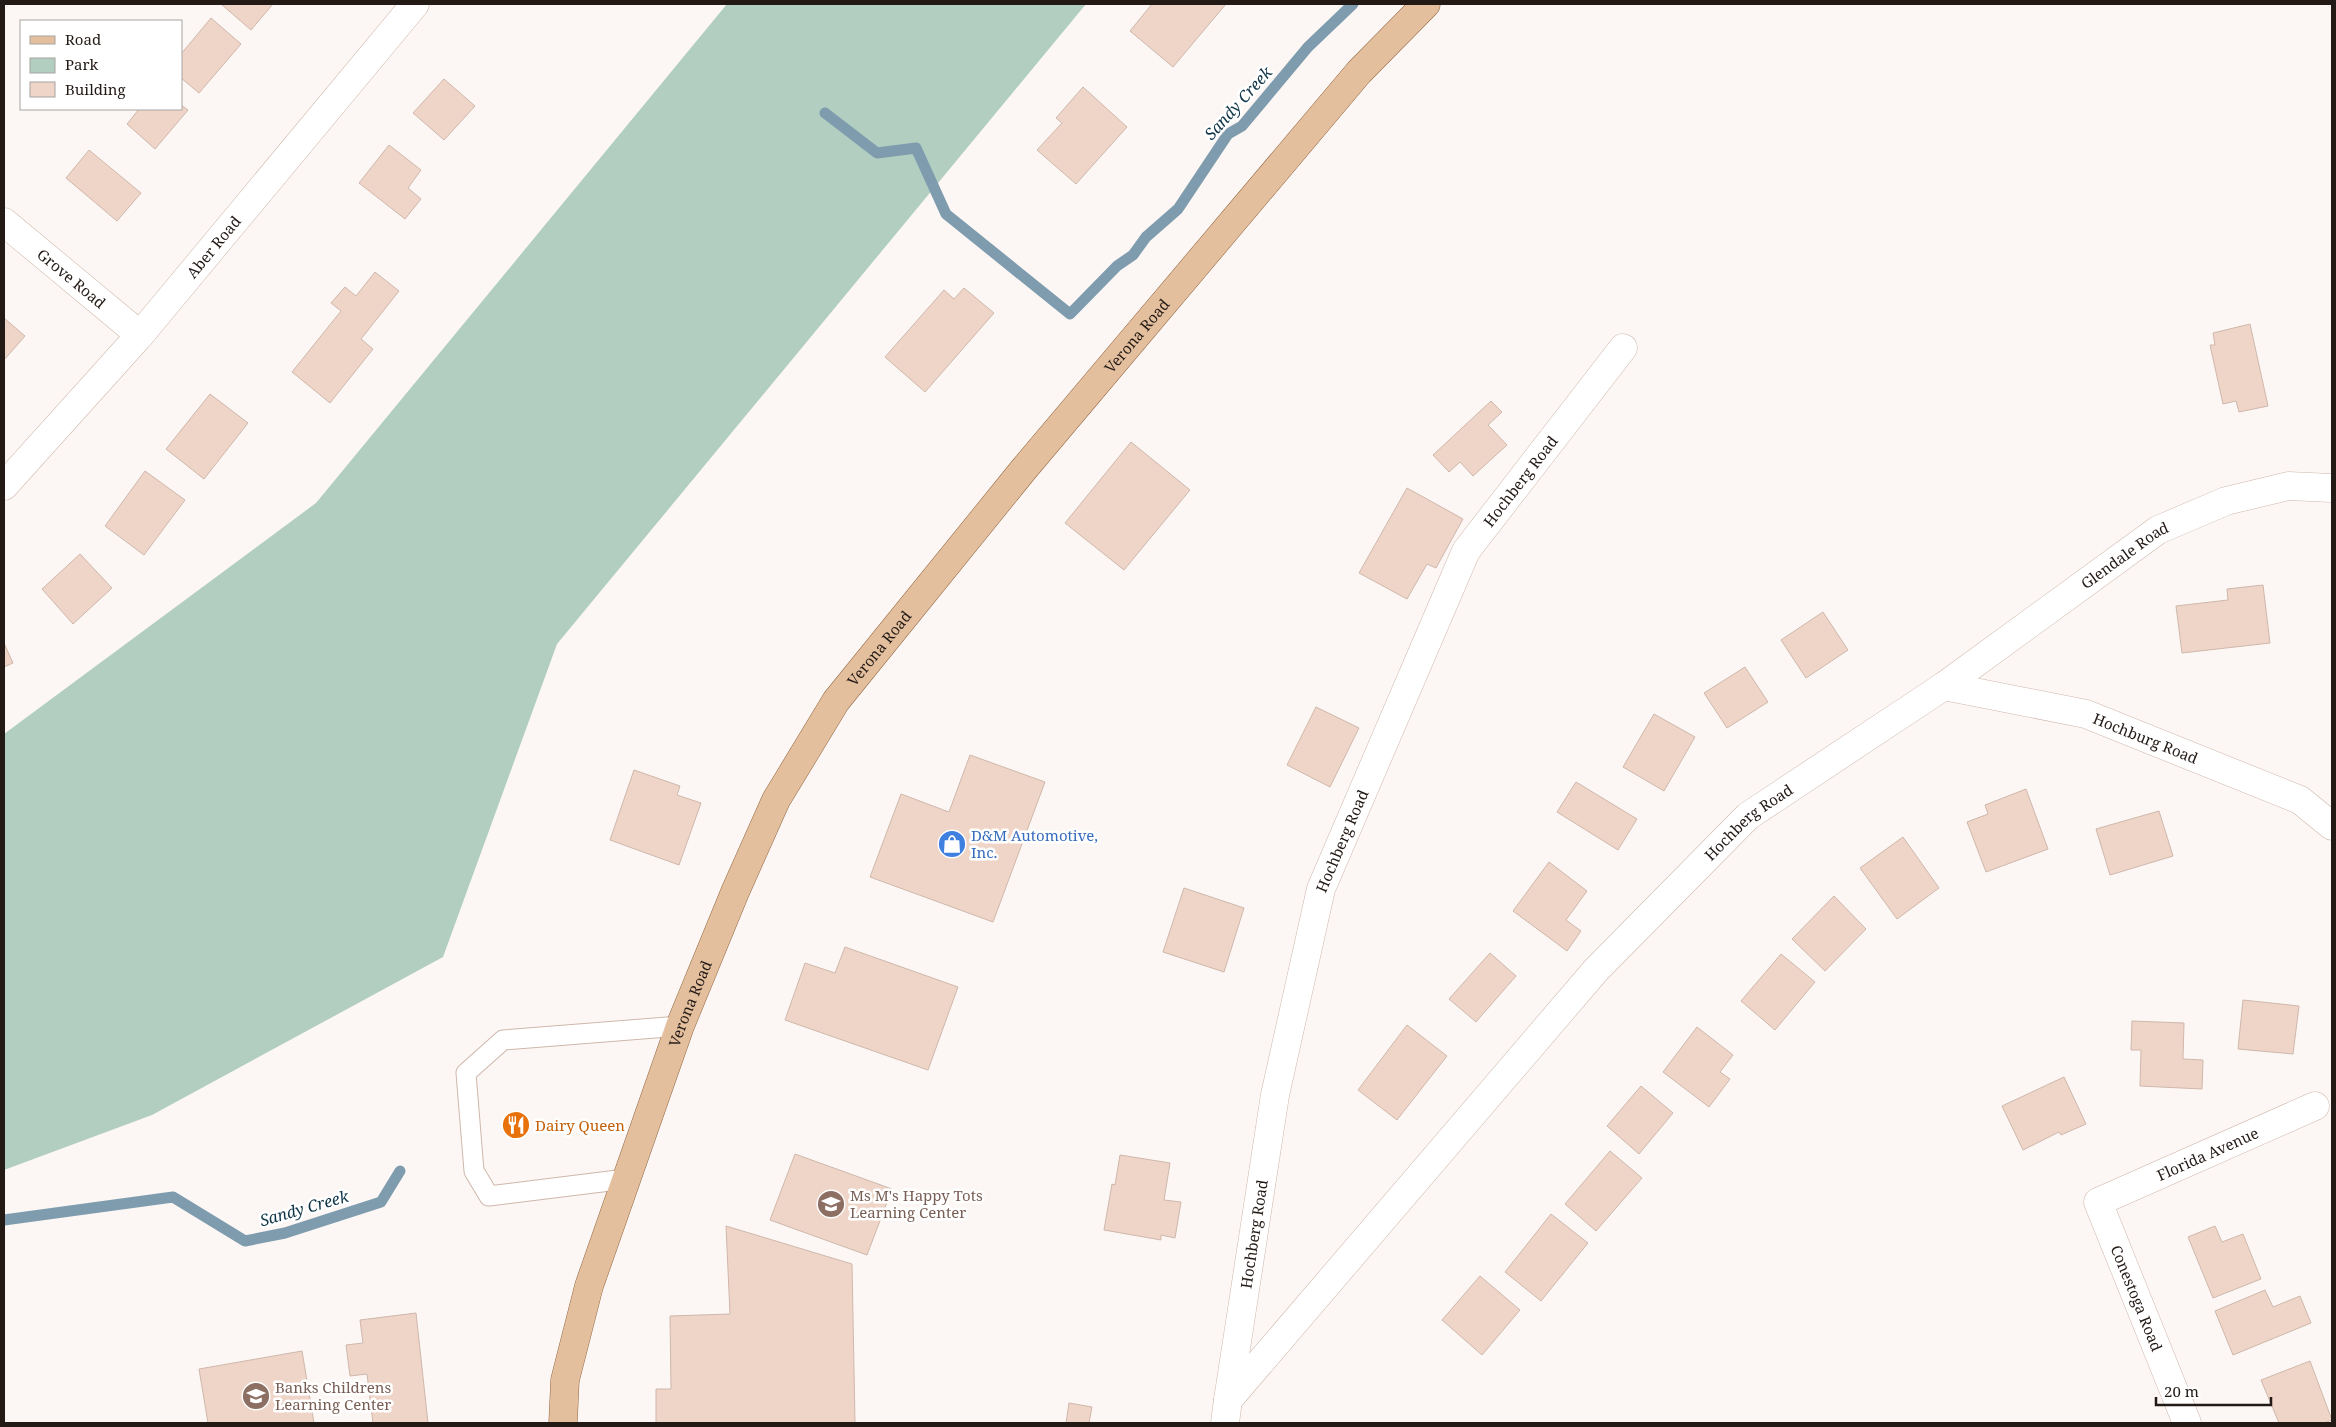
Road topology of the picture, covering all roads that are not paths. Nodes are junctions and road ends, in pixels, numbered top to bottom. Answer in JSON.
{"nodes":[{"id":1,"x":415,"y":4,"type":"edge"},
{"id":2,"x":1426,"y":4,"type":"edge"},
{"id":3,"x":4,"y":222,"type":"edge"},
{"id":4,"x":140,"y":335,"type":"junction"},
{"id":5,"x":1623,"y":348,"type":"dead end"},
{"id":6,"x":4,"y":486,"type":"edge"},
{"id":7,"x":2332,"y":488,"type":"edge"},
{"id":8,"x":1944,"y":686,"type":"junction"},
{"id":9,"x":2332,"y":826,"type":"edge"},
{"id":10,"x":680,"y":1026,"type":"junction"},
{"id":11,"x":2315,"y":1106,"type":"dead end"},
{"id":12,"x":626,"y":1179,"type":"junction"},
{"id":13,"x":2098,"y":1202,"type":"joint"},
{"id":14,"x":1227,"y":1412,"type":"edge"},
{"id":15,"x":563,"y":1423,"type":"edge"},
{"id":16,"x":2187,"y":1423,"type":"edge"}],
"edges":[{"from":1,"to":4,"type":"street","name":"Aber Road"},
{"from":2,"to":10,"type":"main road","name":"Verona Road"},
{"from":3,"to":4,"type":"street","name":"Grove Road"},
{"from":4,"to":6,"type":"street","name":"Aber Road"},
{"from":5,"to":14,"type":"street","name":"Hochberg Road"},
{"from":7,"to":8,"type":"street","name":"Glendale Road"},
{"from":8,"to":9,"type":"street","name":"Hochburg Road"},
{"from":8,"to":14,"type":"street","name":"Hochberg Road"},
{"from":10,"to":12,"type":"main road","name":"Verona Road"},
{"from":10,"to":12,"type":"lane"},
{"from":11,"to":13,"type":"street","name":"Florida Avenue"},
{"from":12,"to":15,"type":"main road","name":"Verona Road"},
{"from":13,"to":16,"type":"street","name":"Conestoga Road"}]}
